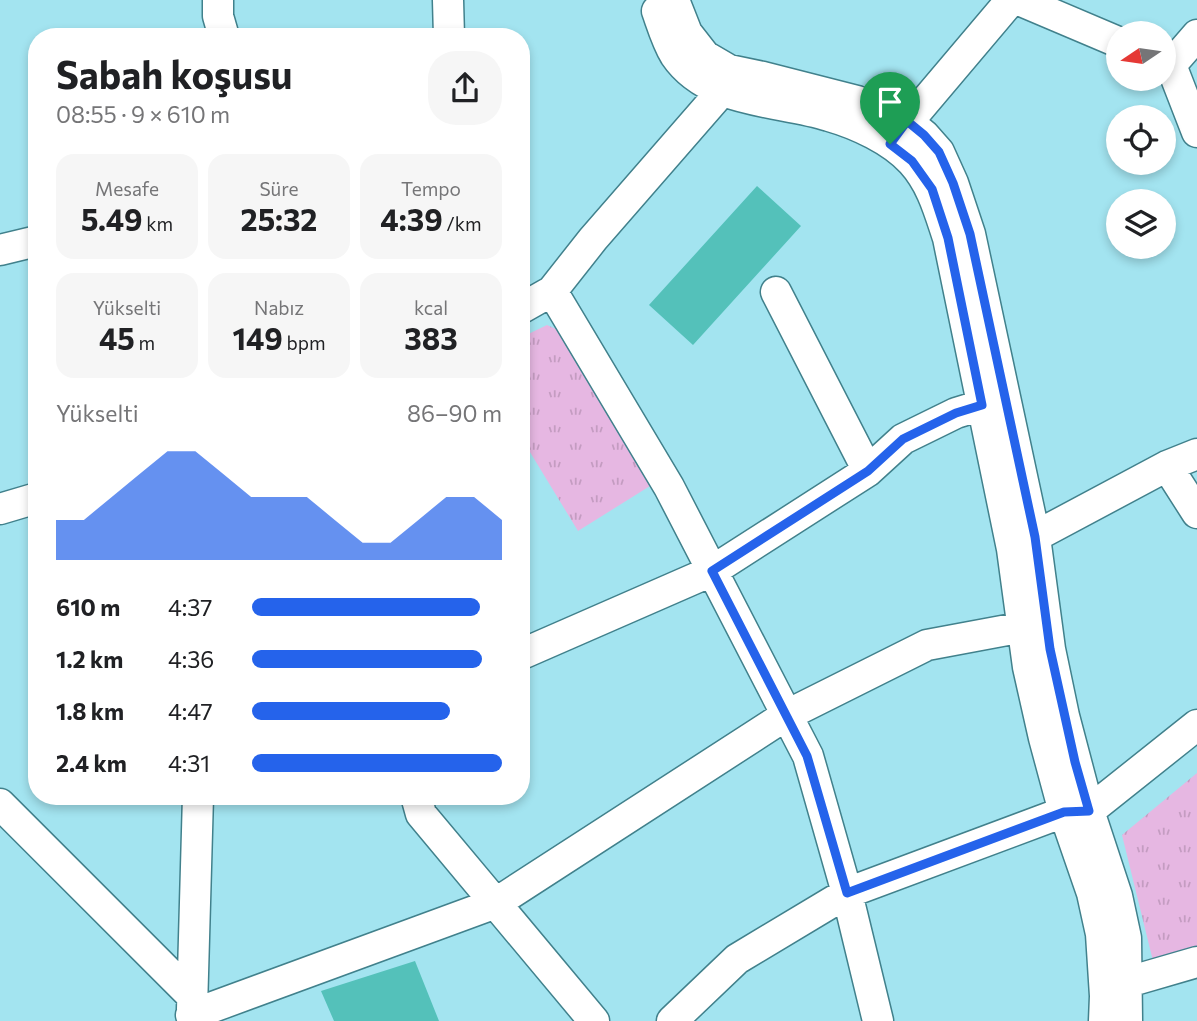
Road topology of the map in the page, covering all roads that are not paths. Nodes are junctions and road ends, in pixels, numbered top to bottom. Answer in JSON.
{"nodes":[{"id":1,"x":218,"y":0,"type":"edge"},
{"id":2,"x":448,"y":0,"type":"edge"},
{"id":3,"x":655,"y":0,"type":"edge"},
{"id":4,"x":674,"y":0,"type":"edge"},
{"id":5,"x":1012,"y":0,"type":"edge"},
{"id":6,"x":1019,"y":0,"type":"edge"},
{"id":7,"x":221,"y":28,"type":"edge"},
{"id":8,"x":449,"y":28,"type":"edge"},
{"id":9,"x":1197,"y":35,"type":"edge"},
{"id":10,"x":1106,"y":37,"type":"edge"},
{"id":11,"x":1176,"y":55,"type":"edge"},
{"id":12,"x":1176,"y":82,"type":"edge"},
{"id":13,"x":721,"y":92,"type":"junction"},
{"id":14,"x":1197,"y":132,"type":"edge"},
{"id":15,"x":899,"y":133,"type":"junction"},
{"id":16,"x":28,"y":243,"type":"edge"},
{"id":17,"x":0,"y":250,"type":"edge"},
{"id":18,"x":552,"y":291,"type":"junction"},
{"id":19,"x":776,"y":292,"type":"dead end"},
{"id":20,"x":530,"y":304,"type":"edge"},
{"id":21,"x":982,"y":405,"type":"junction"},
{"id":22,"x":1197,"y":454,"type":"edge"},
{"id":23,"x":1167,"y":466,"type":"junction"},
{"id":24,"x":868,"y":471,"type":"junction"},
{"id":25,"x":28,"y":501,"type":"edge"},
{"id":26,"x":0,"y":509,"type":"edge"},
{"id":27,"x":1197,"y":513,"type":"edge"},
{"id":28,"x":1023,"y":543,"type":"junction"},
{"id":29,"x":712,"y":571,"type":"junction"},
{"id":30,"x":1023,"y":627,"type":"junction"},
{"id":31,"x":530,"y":651,"type":"edge"},
{"id":32,"x":785,"y":716,"type":"junction"},
{"id":33,"x":1197,"y":725,"type":"edge"},
{"id":34,"x":0,"y":804,"type":"edge"},
{"id":35,"x":198,"y":805,"type":"edge"},
{"id":36,"x":418,"y":805,"type":"edge"},
{"id":37,"x":1077,"y":812,"type":"junction"},
{"id":38,"x":847,"y":893,"type":"junction"},
{"id":39,"x":496,"y":903,"type":"junction"},
{"id":40,"x":1197,"y":962,"type":"edge"},
{"id":41,"x":1128,"y":982,"type":"junction"},
{"id":42,"x":192,"y":1011,"type":"edge"},
{"id":43,"x":594,"y":1021,"type":"edge"},
{"id":44,"x":672,"y":1021,"type":"edge"},
{"id":45,"x":878,"y":1021,"type":"edge"},
{"id":46,"x":1104,"y":1021,"type":"edge"},
{"id":47,"x":1127,"y":1021,"type":"edge"}],
"edges":[{"from":1,"to":7,"type":"street"},
{"from":2,"to":8,"type":"street"},
{"from":3,"to":13,"type":"street"},
{"from":4,"to":15,"type":"street"},
{"from":5,"to":15,"type":"street"},
{"from":6,"to":10,"type":"street"},
{"from":9,"to":11,"type":"street"},
{"from":12,"to":14,"type":"street"},
{"from":13,"to":15,"type":"street"},
{"from":13,"to":18,"type":"street"},
{"from":15,"to":21,"type":"street"},
{"from":15,"to":28,"type":"street"},
{"from":16,"to":17,"type":"street"},
{"from":18,"to":20,"type":"street"},
{"from":18,"to":29,"type":"street"},
{"from":19,"to":24,"type":"street"},
{"from":21,"to":24,"type":"street"},
{"from":21,"to":28,"type":"street"},
{"from":22,"to":23,"type":"street"},
{"from":23,"to":27,"type":"street"},
{"from":23,"to":28,"type":"street"},
{"from":24,"to":29,"type":"street"},
{"from":25,"to":26,"type":"street"},
{"from":28,"to":30,"type":"street"},
{"from":28,"to":37,"type":"street"},
{"from":29,"to":31,"type":"street"},
{"from":29,"to":32,"type":"street"},
{"from":30,"to":32,"type":"street"},
{"from":30,"to":37,"type":"street"},
{"from":32,"to":38,"type":"street"},
{"from":32,"to":39,"type":"street"},
{"from":33,"to":37,"type":"street"},
{"from":34,"to":42,"type":"street"},
{"from":35,"to":42,"type":"street"},
{"from":36,"to":39,"type":"street"},
{"from":37,"to":38,"type":"street"},
{"from":37,"to":41,"type":"street"},
{"from":37,"to":46,"type":"street"},
{"from":38,"to":44,"type":"street"},
{"from":38,"to":45,"type":"street"},
{"from":39,"to":42,"type":"street"},
{"from":39,"to":43,"type":"street"},
{"from":40,"to":41,"type":"street"},
{"from":41,"to":47,"type":"street"}]}
